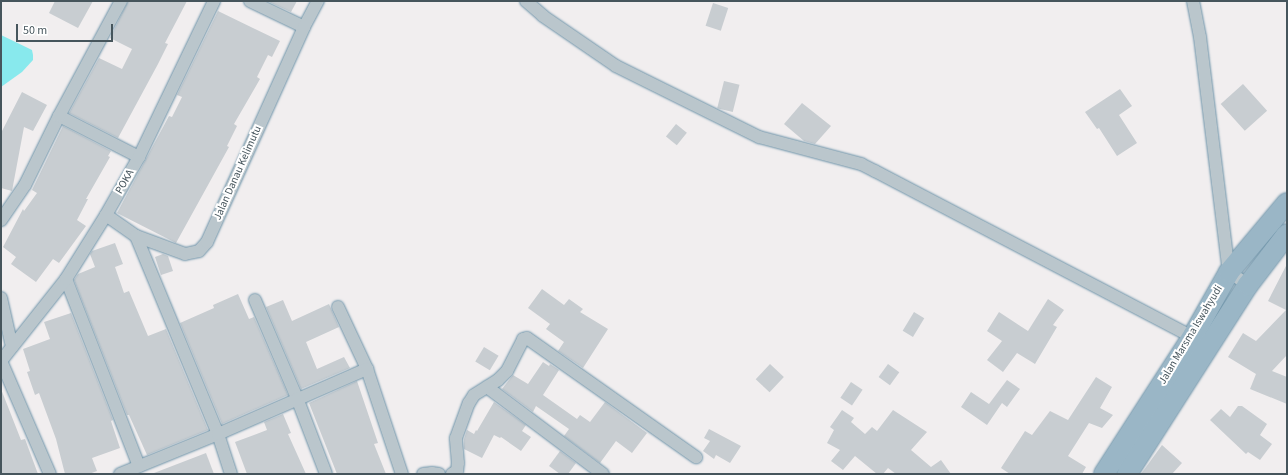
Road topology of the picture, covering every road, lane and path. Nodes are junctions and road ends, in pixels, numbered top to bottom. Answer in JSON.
{"nodes":[{"id":1,"x":121,"y":1,"type":"edge"},
{"id":2,"x":214,"y":1,"type":"edge"},
{"id":3,"x":250,"y":1,"type":"edge"},
{"id":4,"x":318,"y":1,"type":"edge"},
{"id":5,"x":526,"y":1,"type":"edge"},
{"id":6,"x":1193,"y":1,"type":"edge"},
{"id":7,"x":304,"y":27,"type":"junction"},
{"id":8,"x":59,"y":116,"type":"junction"},
{"id":9,"x":139,"y":157,"type":"junction"},
{"id":10,"x":1287,"y":202,"type":"edge"},
{"id":11,"x":106,"y":215,"type":"junction"},
{"id":12,"x":1,"y":220,"type":"edge"},
{"id":13,"x":1287,"y":234,"type":"edge"},
{"id":14,"x":136,"y":236,"type":"junction"},
{"id":15,"x":1229,"y":272,"type":"junction"},
{"id":16,"x":66,"y":279,"type":"junction"},
{"id":17,"x":1248,"y":285,"type":"junction"},
{"id":18,"x":1,"y":298,"type":"edge"},
{"id":19,"x":255,"y":300,"type":"dead end"},
{"id":20,"x":338,"y":307,"type":"dead end"},
{"id":21,"x":1201,"y":343,"type":"junction"},
{"id":22,"x":12,"y":347,"type":"junction"},
{"id":23,"x":1,"y":361,"type":"edge"},
{"id":24,"x":367,"y":369,"type":"junction"},
{"id":25,"x":487,"y":387,"type":"junction"},
{"id":26,"x":298,"y":398,"type":"junction"},
{"id":27,"x":218,"y":434,"type":"junction"},
{"id":28,"x":696,"y":457,"type":"dead end"},
{"id":29,"x":139,"y":466,"type":"junction"},
{"id":30,"x":50,"y":474,"type":"edge"},
{"id":31,"x":120,"y":474,"type":"edge"},
{"id":32,"x":230,"y":474,"type":"edge"},
{"id":33,"x":326,"y":474,"type":"edge"},
{"id":34,"x":402,"y":474,"type":"edge"},
{"id":35,"x":423,"y":474,"type":"edge"},
{"id":36,"x":439,"y":474,"type":"edge"},
{"id":37,"x":452,"y":474,"type":"edge"},
{"id":38,"x":602,"y":474,"type":"edge"},
{"id":39,"x":1104,"y":474,"type":"edge"},
{"id":40,"x":1127,"y":474,"type":"edge"}],
"edges":[{"from":1,"to":8,"type":"street"},
{"from":2,"to":9,"type":"street","name":"POKA"},
{"from":3,"to":7,"type":"street"},
{"from":4,"to":7,"type":"street","name":"Jalan Danau Kelimutu"},
{"from":5,"to":21,"type":"street"},
{"from":6,"to":15,"type":"street"},
{"from":7,"to":14,"type":"street","name":"Jalan Danau Kelimutu"},
{"from":8,"to":9,"type":"street"},
{"from":8,"to":12,"type":"street"},
{"from":9,"to":11,"type":"street","name":"POKA"},
{"from":10,"to":15,"type":"highway","name":"Jalan Marsma Iswahyudi"},
{"from":11,"to":14,"type":"street","name":"Jalan Danau Kelimutu"},
{"from":11,"to":16,"type":"street","name":"POKA"},
{"from":13,"to":17,"type":"highway","name":"Jalan Marsma Iswahyudi"},
{"from":14,"to":27,"type":"street"},
{"from":15,"to":17,"type":"street"},
{"from":15,"to":21,"type":"highway","name":"Jalan Marsma Iswahyudi"},
{"from":16,"to":22,"type":"street","name":"POKA"},
{"from":16,"to":29,"type":"street"},
{"from":17,"to":21,"type":"highway","name":"Jalan Marsma Iswahyudi"},
{"from":18,"to":22,"type":"street"},
{"from":19,"to":26,"type":"street"},
{"from":20,"to":24,"type":"street"},
{"from":21,"to":39,"type":"highway","name":"Jalan Marsma Iswahyudi"},
{"from":21,"to":40,"type":"highway","name":"Jalan Marsma Iswahyudi"},
{"from":22,"to":23,"type":"street","name":"POKA"},
{"from":23,"to":30,"type":"street"},
{"from":24,"to":26,"type":"street"},
{"from":24,"to":34,"type":"street"},
{"from":25,"to":28,"type":"street"},
{"from":25,"to":37,"type":"street"},
{"from":25,"to":38,"type":"street"},
{"from":26,"to":27,"type":"street"},
{"from":26,"to":33,"type":"street"},
{"from":27,"to":29,"type":"street"},
{"from":27,"to":32,"type":"street"},
{"from":29,"to":31,"type":"street"},
{"from":35,"to":36,"type":"street"}]}
